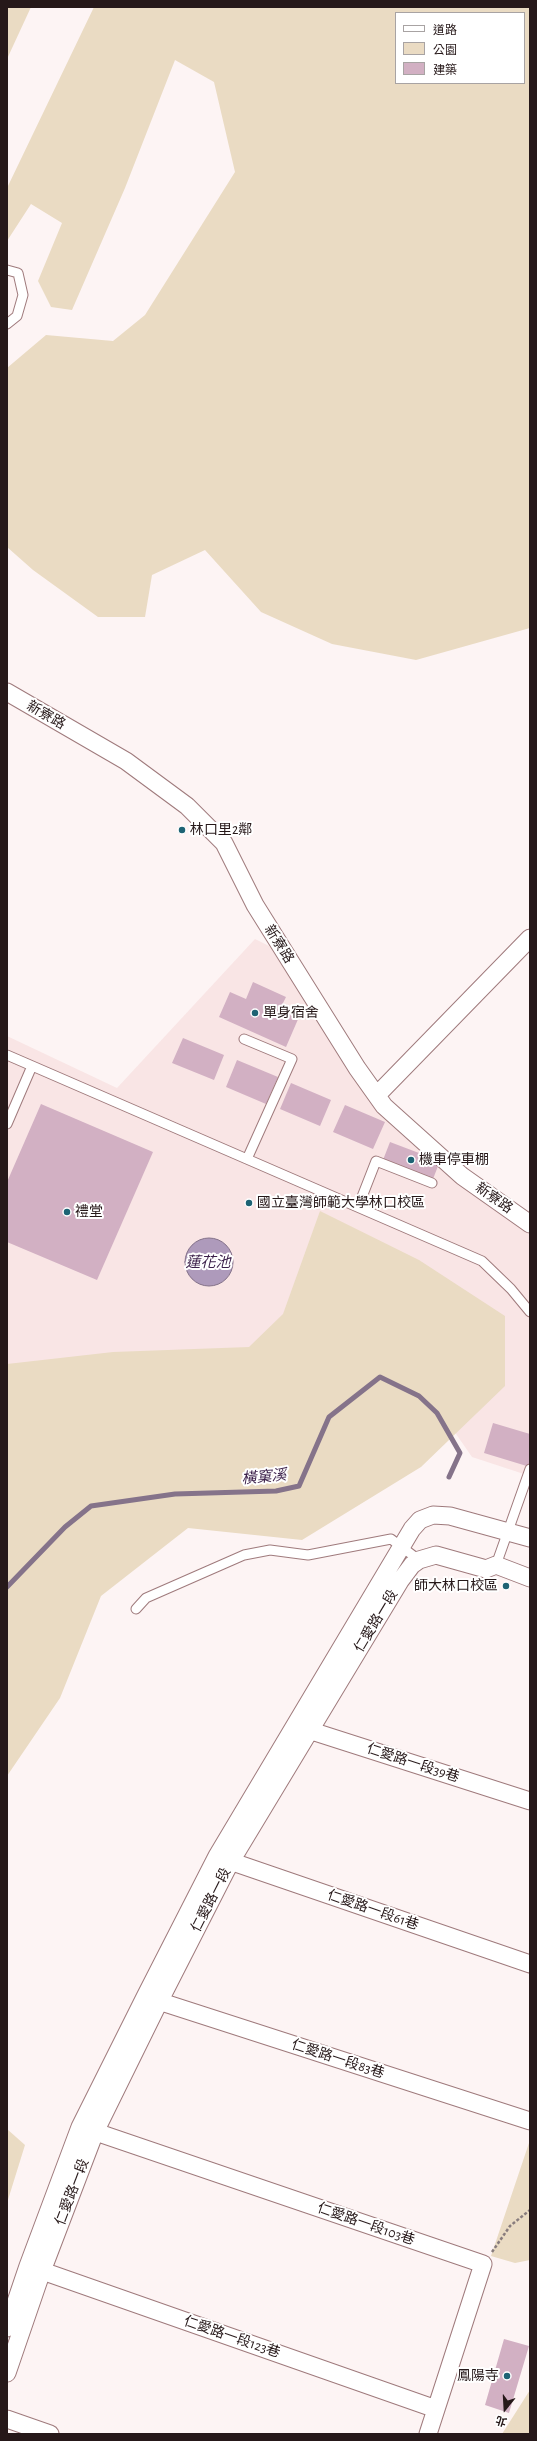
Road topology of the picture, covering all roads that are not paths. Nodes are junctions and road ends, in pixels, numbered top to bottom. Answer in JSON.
{"nodes":[{"id":1,"x":7,"y":270,"type":"edge"},
{"id":2,"x":7,"y":324,"type":"edge"},
{"id":3,"x":7,"y":692,"type":"edge"},
{"id":4,"x":530,"y":938,"type":"edge"},
{"id":5,"x":244,"y":1039,"type":"dead end"},
{"id":6,"x":7,"y":1055,"type":"edge"},
{"id":7,"x":32,"y":1066,"type":"junction"},
{"id":8,"x":377,"y":1095,"type":"junction"},
{"id":9,"x":7,"y":1124,"type":"edge"},
{"id":10,"x":247,"y":1159,"type":"junction"},
{"id":11,"x":432,"y":1183,"type":"dead end"},
{"id":12,"x":358,"y":1207,"type":"junction"},
{"id":13,"x":530,"y":1224,"type":"edge"},
{"id":14,"x":530,"y":1312,"type":"edge"},
{"id":15,"x":530,"y":1469,"type":"edge"},
{"id":16,"x":508,"y":1531,"type":"junction"},
{"id":17,"x":530,"y":1538,"type":"edge"},
{"id":18,"x":402,"y":1546,"type":"junction"},
{"id":19,"x":419,"y":1560,"type":"junction"},
{"id":20,"x":496,"y":1565,"type":"junction"},
{"id":21,"x":530,"y":1578,"type":"edge"},
{"id":22,"x":136,"y":1609,"type":"dead end"},
{"id":23,"x":302,"y":1728,"type":"junction"},
{"id":24,"x":530,"y":1801,"type":"edge"},
{"id":25,"x":224,"y":1859,"type":"junction"},
{"id":26,"x":530,"y":1964,"type":"edge"},
{"id":27,"x":152,"y":1999,"type":"junction"},
{"id":28,"x":530,"y":2121,"type":"edge"},
{"id":29,"x":87,"y":2129,"type":"junction"},
{"id":30,"x":35,"y":2268,"type":"junction"},
{"id":31,"x":7,"y":2328,"type":"edge"},
{"id":32,"x":7,"y":2374,"type":"edge"},
{"id":33,"x":436,"y":2409,"type":"junction"},
{"id":34,"x":7,"y":2419,"type":"edge"},
{"id":35,"x":50,"y":2434,"type":"edge"},
{"id":36,"x":428,"y":2434,"type":"edge"}],
"edges":[{"from":1,"to":2,"type":"lane"},
{"from":3,"to":8,"type":"street","name":"新寮路"},
{"from":4,"to":8,"type":"street"},
{"from":5,"to":10,"type":"lane"},
{"from":6,"to":7,"type":"lane"},
{"from":7,"to":9,"type":"lane"},
{"from":7,"to":10,"type":"lane"},
{"from":8,"to":13,"type":"street","name":"新寮路"},
{"from":10,"to":12,"type":"lane"},
{"from":11,"to":12,"type":"lane"},
{"from":12,"to":14,"type":"lane"},
{"from":15,"to":16,"type":"lane"},
{"from":16,"to":17,"type":"street","name":"仁愛路一段"},
{"from":16,"to":18,"type":"street","name":"仁愛路一段"},
{"from":16,"to":20,"type":"lane"},
{"from":18,"to":19,"type":"lane"},
{"from":18,"to":22,"type":"lane"},
{"from":18,"to":23,"type":"street","name":"仁愛路一段"},
{"from":19,"to":20,"type":"street"},
{"from":19,"to":23,"type":"street","name":"仁愛路一段"},
{"from":20,"to":21,"type":"street"},
{"from":23,"to":24,"type":"street","name":"仁愛路一段39巷"},
{"from":23,"to":25,"type":"street","name":"仁愛路一段"},
{"from":25,"to":26,"type":"street","name":"仁愛路一段61巷"},
{"from":25,"to":27,"type":"street","name":"仁愛路一段"},
{"from":27,"to":28,"type":"street","name":"仁愛路一段83巷"},
{"from":27,"to":29,"type":"street","name":"仁愛路一段"},
{"from":29,"to":30,"type":"street","name":"仁愛路一段"},
{"from":29,"to":33,"type":"street","name":"仁愛路一段103巷"},
{"from":30,"to":31,"type":"street","name":"仁愛路一段"},
{"from":30,"to":32,"type":"street","name":"仁愛路一段"},
{"from":30,"to":33,"type":"street","name":"仁愛路一段123巷"},
{"from":33,"to":36,"type":"street"},
{"from":34,"to":35,"type":"street"}]}
